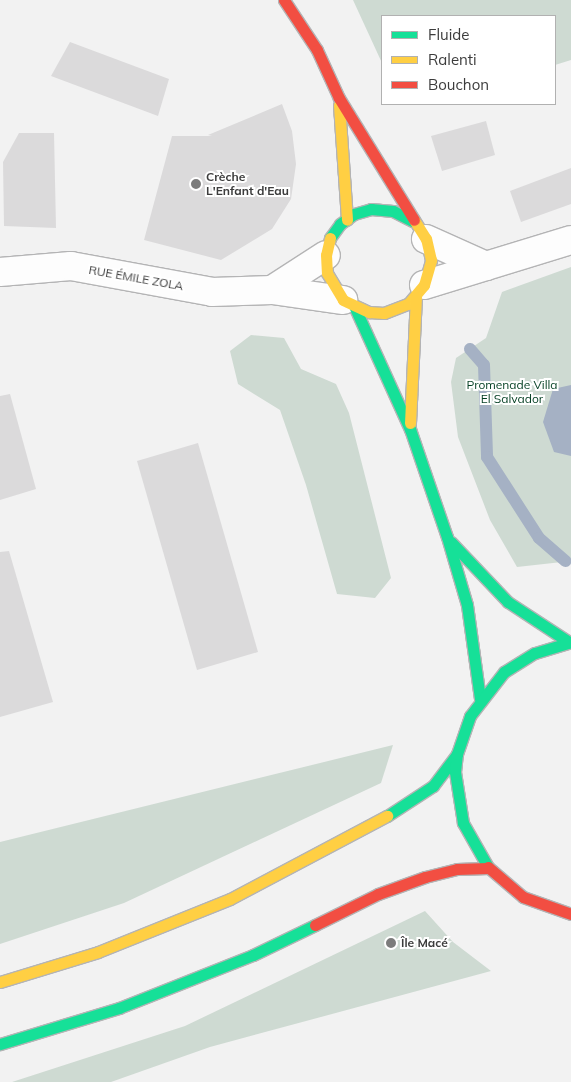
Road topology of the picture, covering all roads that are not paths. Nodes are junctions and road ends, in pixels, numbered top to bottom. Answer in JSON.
{"nodes":[{"id":1,"x":284,"y":0,"type":"edge"},
{"id":2,"x":339,"y":98,"type":"junction"},
{"id":3,"x":347,"y":220,"type":"junction"},
{"id":4,"x":419,"y":230,"type":"junction"},
{"id":5,"x":571,"y":240,"type":"edge"},
{"id":6,"x":326,"y":255,"type":"junction"},
{"id":7,"x":486,"y":266,"type":"junction"},
{"id":8,"x":0,"y":272,"type":"edge"},
{"id":9,"x":272,"y":290,"type":"junction"},
{"id":10,"x":420,"y":290,"type":"junction"},
{"id":11,"x":349,"y":304,"type":"junction"},
{"id":12,"x":410,"y":429,"type":"junction"},
{"id":13,"x":447,"y":537,"type":"junction"},
{"id":14,"x":570,"y":642,"type":"edge"},
{"id":15,"x":480,"y":699,"type":"junction"},
{"id":16,"x":457,"y":754,"type":"junction"},
{"id":17,"x":488,"y":868,"type":"junction"},
{"id":18,"x":571,"y":914,"type":"edge"},
{"id":19,"x":0,"y":982,"type":"edge"},
{"id":20,"x":0,"y":1044,"type":"edge"}],
"edges":[{"from":1,"to":2,"type":"main road"},
{"from":2,"to":3,"type":"main road"},
{"from":2,"to":4,"type":"main road"},
{"from":3,"to":4,"type":"main road"},
{"from":3,"to":6,"type":"main road"},
{"from":4,"to":7,"type":"street"},
{"from":4,"to":10,"type":"main road"},
{"from":5,"to":7,"type":"street"},
{"from":6,"to":9,"type":"street"},
{"from":6,"to":11,"type":"main road"},
{"from":7,"to":10,"type":"street"},
{"from":8,"to":9,"type":"street","name":"RUE ÉMILE ZOLA"},
{"from":9,"to":11,"type":"street","name":"RUE ÉMILE ZOLA"},
{"from":10,"to":11,"type":"main road"},
{"from":10,"to":12,"type":"main road"},
{"from":11,"to":12,"type":"main road"},
{"from":12,"to":13,"type":"main road"},
{"from":13,"to":14,"type":"main road"},
{"from":13,"to":15,"type":"main road"},
{"from":14,"to":15,"type":"main road"},
{"from":15,"to":16,"type":"main road"},
{"from":16,"to":17,"type":"main road"},
{"from":16,"to":19,"type":"main road"},
{"from":17,"to":18,"type":"main road"},
{"from":17,"to":20,"type":"main road"}]}
